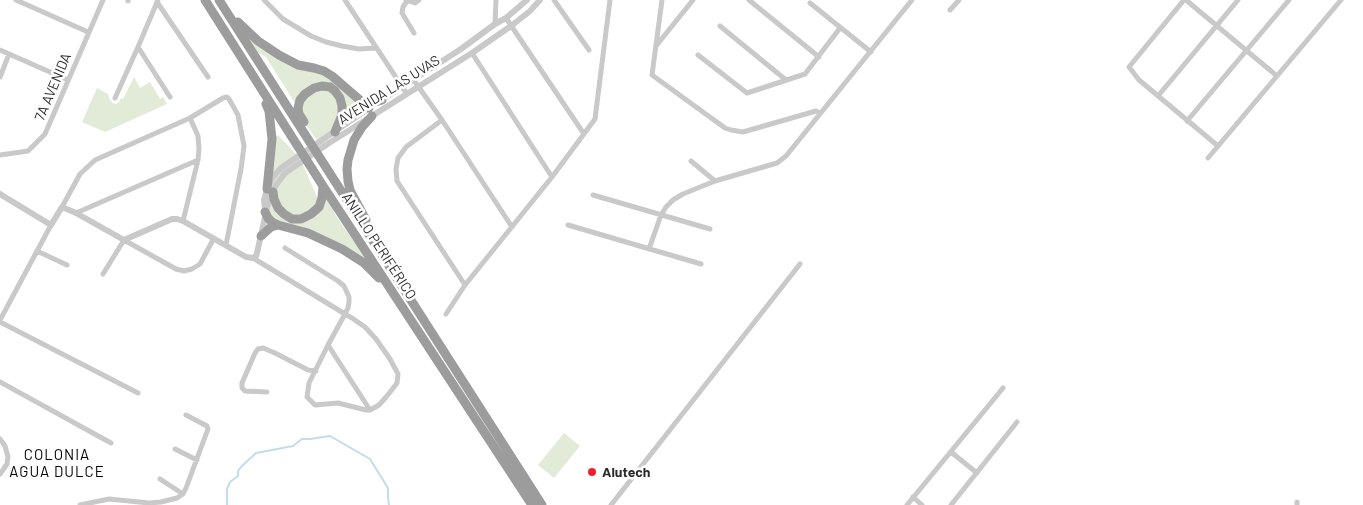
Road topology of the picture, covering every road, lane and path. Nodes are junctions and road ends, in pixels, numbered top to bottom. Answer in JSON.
{"nodes":[{"id":1,"x":16,"y":0,"type":"edge"},
{"id":2,"x":102,"y":0,"type":"edge"},
{"id":3,"x":205,"y":0,"type":"edge"},
{"id":4,"x":220,"y":0,"type":"edge"},
{"id":5,"x":264,"y":0,"type":"edge"},
{"id":6,"x":344,"y":0,"type":"edge"},
{"id":7,"x":407,"y":0,"type":"edge"},
{"id":8,"x":419,"y":0,"type":"edge"},
{"id":9,"x":496,"y":0,"type":"edge"},
{"id":10,"x":527,"y":0,"type":"edge"},
{"id":11,"x":540,"y":0,"type":"edge"},
{"id":12,"x":554,"y":0,"type":"edge"},
{"id":13,"x":610,"y":0,"type":"edge"},
{"id":14,"x":662,"y":0,"type":"edge"},
{"id":15,"x":693,"y":0,"type":"edge"},
{"id":16,"x":749,"y":0,"type":"edge"},
{"id":17,"x":912,"y":0,"type":"edge"},
{"id":18,"x":959,"y":0,"type":"edge"},
{"id":19,"x":1185,"y":0,"type":"edge"},
{"id":20,"x":1238,"y":0,"type":"edge"},
{"id":21,"x":1288,"y":0,"type":"edge"},
{"id":22,"x":1340,"y":0,"type":"edge"},
{"id":23,"x":157,"y":1,"type":"edge"},
{"id":24,"x":810,"y":3,"type":"dead end"},
{"id":25,"x":950,"y":10,"type":"dead end"},
{"id":26,"x":229,"y":15,"type":"junction"},
{"id":27,"x":506,"y":18,"type":"junction"},
{"id":28,"x":495,"y":24,"type":"junction"},
{"id":29,"x":511,"y":26,"type":"junction"},
{"id":30,"x":720,"y":26,"type":"dead end"},
{"id":31,"x":1217,"y":26,"type":"junction"},
{"id":32,"x":840,"y":28,"type":"junction"},
{"id":33,"x":88,"y":32,"type":"junction"},
{"id":34,"x":414,"y":34,"type":"dead end"},
{"id":35,"x":656,"y":47,"type":"junction"},
{"id":36,"x":138,"y":48,"type":"junction"},
{"id":37,"x":376,"y":48,"type":"junction"},
{"id":38,"x":0,"y":50,"type":"edge"},
{"id":39,"x":589,"y":50,"type":"dead end"},
{"id":40,"x":1246,"y":50,"type":"junction"},
{"id":41,"x":871,"y":52,"type":"junction"},
{"id":42,"x":472,"y":53,"type":"junction"},
{"id":43,"x":9,"y":54,"type":"junction"},
{"id":44,"x":698,"y":55,"type":"dead end"},
{"id":45,"x":818,"y":57,"type":"junction"},
{"id":46,"x":1277,"y":76,"type":"junction"},
{"id":47,"x":0,"y":77,"type":"edge"},
{"id":48,"x":208,"y":77,"type":"dead end"},
{"id":49,"x":254,"y":78,"type":"junction"},
{"id":50,"x":413,"y":79,"type":"junction"},
{"id":51,"x":68,"y":80,"type":"junction"},
{"id":52,"x":786,"y":80,"type":"junction"},
{"id":53,"x":402,"y":87,"type":"junction"},
{"id":54,"x":418,"y":87,"type":"junction"},
{"id":55,"x":407,"y":94,"type":"junction"},
{"id":56,"x":1158,"y":96,"type":"junction"},
{"id":57,"x":115,"y":98,"type":"dead end"},
{"id":58,"x":170,"y":98,"type":"dead end"},
{"id":59,"x":360,"y":100,"type":"junction"},
{"id":60,"x":382,"y":100,"type":"junction"},
{"id":61,"x":370,"y":112,"type":"junction"},
{"id":62,"x":820,"y":113,"type":"junction"},
{"id":63,"x":190,"y":118,"type":"junction"},
{"id":64,"x":442,"y":120,"type":"junction"},
{"id":65,"x":1187,"y":120,"type":"junction"},
{"id":66,"x":584,"y":134,"type":"junction"},
{"id":67,"x":331,"y":139,"type":"junction"},
{"id":68,"x":310,"y":141,"type":"junction"},
{"id":69,"x":1218,"y":146,"type":"junction"},
{"id":70,"x":0,"y":155,"type":"edge"},
{"id":71,"x":1208,"y":158,"type":"dead end"},
{"id":72,"x":198,"y":160,"type":"junction"},
{"id":73,"x":691,"y":161,"type":"dead end"},
{"id":74,"x":552,"y":176,"type":"junction"},
{"id":75,"x":714,"y":181,"type":"junction"},
{"id":76,"x":323,"y":186,"type":"junction"},
{"id":77,"x":270,"y":190,"type":"junction"},
{"id":78,"x":0,"y":194,"type":"edge"},
{"id":79,"x":593,"y":195,"type":"dead end"},
{"id":80,"x":62,"y":207,"type":"junction"},
{"id":81,"x":265,"y":212,"type":"junction"},
{"id":82,"x":76,"y":213,"type":"junction"},
{"id":83,"x":661,"y":215,"type":"junction"},
{"id":84,"x":183,"y":220,"type":"junction"},
{"id":85,"x":51,"y":224,"type":"junction"},
{"id":86,"x":278,"y":225,"type":"junction"},
{"id":87,"x":568,"y":225,"type":"dead end"},
{"id":88,"x":512,"y":227,"type":"junction"},
{"id":89,"x":710,"y":229,"type":"dead end"},
{"id":90,"x":261,"y":236,"type":"junction"},
{"id":91,"x":214,"y":238,"type":"junction"},
{"id":92,"x":124,"y":240,"type":"junction"},
{"id":93,"x":226,"y":245,"type":"junction"},
{"id":94,"x":285,"y":248,"type":"dead end"},
{"id":95,"x":649,"y":249,"type":"junction"},
{"id":96,"x":37,"y":251,"type":"junction"},
{"id":97,"x":253,"y":258,"type":"junction"},
{"id":98,"x":384,"y":259,"type":"junction"},
{"id":99,"x":701,"y":264,"type":"dead end"},
{"id":100,"x":800,"y":264,"type":"dead end"},
{"id":101,"x":67,"y":265,"type":"dead end"},
{"id":102,"x":104,"y":274,"type":"dead end"},
{"id":103,"x":465,"y":285,"type":"junction"},
{"id":104,"x":391,"y":290,"type":"junction"},
{"id":105,"x":344,"y":314,"type":"junction"},
{"id":106,"x":446,"y":314,"type":"dead end"},
{"id":107,"x":0,"y":321,"type":"edge"},
{"id":108,"x":328,"y":345,"type":"junction"},
{"id":109,"x":316,"y":371,"type":"junction"},
{"id":110,"x":0,"y":382,"type":"edge"},
{"id":111,"x":1003,"y":388,"type":"dead end"},
{"id":112,"x":267,"y":392,"type":"dead end"},
{"id":113,"x":138,"y":393,"type":"dead end"},
{"id":114,"x":370,"y":410,"type":"junction"},
{"id":115,"x":186,"y":414,"type":"dead end"},
{"id":116,"x":1017,"y":422,"type":"dead end"},
{"id":117,"x":0,"y":439,"type":"edge"},
{"id":118,"x":111,"y":443,"type":"dead end"},
{"id":119,"x":175,"y":450,"type":"dead end"},
{"id":120,"x":951,"y":452,"type":"junction"},
{"id":121,"x":197,"y":460,"type":"junction"},
{"id":122,"x":977,"y":473,"type":"junction"},
{"id":123,"x":0,"y":474,"type":"edge"},
{"id":124,"x":160,"y":479,"type":"dead end"},
{"id":125,"x":182,"y":494,"type":"junction"},
{"id":126,"x":913,"y":497,"type":"junction"},
{"id":127,"x":80,"y":505,"type":"edge"},
{"id":128,"x":539,"y":505,"type":"edge"},
{"id":129,"x":611,"y":505,"type":"edge"},
{"id":130,"x":907,"y":505,"type":"edge"},
{"id":131,"x":922,"y":505,"type":"edge"},
{"id":132,"x":951,"y":505,"type":"edge"}],
"edges":[{"from":1,"to":33,"type":"street"},
{"from":2,"to":33,"type":"street","name":"7A AVENIDA"},
{"from":3,"to":49,"type":"highway","name":"ANILLO PERIFÉRICO"},
{"from":4,"to":26,"type":"highway","name":"ANILLO PERIFÉRICO"},
{"from":5,"to":37,"type":"street"},
{"from":6,"to":37,"type":"street"},
{"from":7,"to":8,"type":"street"},
{"from":7,"to":34,"type":"street"},
{"from":9,"to":28,"type":"street"},
{"from":10,"to":27,"type":"street","name":"AVENIDA LAS UVAS"},
{"from":11,"to":29,"type":"street","name":"AVENIDA LAS UVAS"},
{"from":12,"to":39,"type":"street"},
{"from":13,"to":66,"type":"street"},
{"from":14,"to":35,"type":"street"},
{"from":15,"to":35,"type":"street"},
{"from":16,"to":45,"type":"street"},
{"from":17,"to":41,"type":"street"},
{"from":18,"to":25,"type":"street"},
{"from":19,"to":31,"type":"street"},
{"from":19,"to":56,"type":"street"},
{"from":20,"to":31,"type":"street"},
{"from":21,"to":40,"type":"street"},
{"from":22,"to":46,"type":"street"},
{"from":23,"to":36,"type":"street"},
{"from":23,"to":48,"type":"street"},
{"from":24,"to":32,"type":"street"},
{"from":26,"to":59,"type":"highway"},
{"from":26,"to":68,"type":"highway","name":"ANILLO PERIFÉRICO"},
{"from":27,"to":28,"type":"street","name":"AVENIDA LAS UVAS"},
{"from":27,"to":29,"type":"street"},
{"from":28,"to":50,"type":"street","name":"AVENIDA LAS UVAS"},
{"from":29,"to":42,"type":"street","name":"AVENIDA LAS UVAS"},
{"from":29,"to":66,"type":"street"},
{"from":30,"to":52,"type":"street"},
{"from":31,"to":40,"type":"street"},
{"from":31,"to":56,"type":"street"},
{"from":32,"to":41,"type":"street"},
{"from":32,"to":45,"type":"street"},
{"from":33,"to":51,"type":"street","name":"7A AVENIDA"},
{"from":35,"to":62,"type":"street"},
{"from":36,"to":57,"type":"street"},
{"from":36,"to":58,"type":"street"},
{"from":37,"to":53,"type":"street"},
{"from":38,"to":43,"type":"street"},
{"from":40,"to":46,"type":"street"},
{"from":40,"to":65,"type":"street"},
{"from":41,"to":62,"type":"street"},
{"from":42,"to":54,"type":"street","name":"AVENIDA LAS UVAS"},
{"from":42,"to":74,"type":"street"},
{"from":43,"to":47,"type":"street"},
{"from":43,"to":51,"type":"street"},
{"from":44,"to":52,"type":"street"},
{"from":45,"to":52,"type":"street"},
{"from":46,"to":69,"type":"street"},
{"from":49,"to":76,"type":"highway","name":"ANILLO PERIFÉRICO"},
{"from":49,"to":77,"type":"highway"},
{"from":50,"to":53,"type":"street","name":"AVENIDA LAS UVAS"},
{"from":50,"to":54,"type":"street"},
{"from":51,"to":70,"type":"street","name":"7A AVENIDA"},
{"from":53,"to":55,"type":"street"},
{"from":53,"to":60,"type":"street","name":"AVENIDA LAS UVAS"},
{"from":54,"to":55,"type":"street","name":"AVENIDA LAS UVAS"},
{"from":54,"to":64,"type":"street"},
{"from":55,"to":61,"type":"street","name":"AVENIDA LAS UVAS"},
{"from":56,"to":65,"type":"street"},
{"from":59,"to":60,"type":"highway"},
{"from":59,"to":61,"type":"highway"},
{"from":60,"to":61,"type":"street","name":"AVENIDA LAS UVAS"},
{"from":61,"to":67,"type":"street","name":"AVENIDA LAS UVAS"},
{"from":61,"to":98,"type":"highway"},
{"from":62,"to":75,"type":"street"},
{"from":63,"to":72,"type":"street"},
{"from":63,"to":80,"type":"street"},
{"from":63,"to":93,"type":"street"},
{"from":64,"to":88,"type":"street"},
{"from":64,"to":103,"type":"street"},
{"from":65,"to":69,"type":"street"},
{"from":66,"to":74,"type":"street"},
{"from":67,"to":68,"type":"highway"},
{"from":67,"to":77,"type":"street","name":"AVENIDA LAS UVAS"},
{"from":68,"to":98,"type":"highway","name":"ANILLO PERIFÉRICO"},
{"from":69,"to":71,"type":"street"},
{"from":72,"to":82,"type":"street"},
{"from":72,"to":84,"type":"street"},
{"from":73,"to":75,"type":"street"},
{"from":74,"to":88,"type":"street"},
{"from":75,"to":83,"type":"street"},
{"from":76,"to":77,"type":"highway"},
{"from":76,"to":104,"type":"highway","name":"ANILLO PERIFÉRICO"},
{"from":77,"to":81,"type":"street","name":"AVENIDA LAS UVAS"},
{"from":78,"to":85,"type":"street"},
{"from":79,"to":83,"type":"street"},
{"from":80,"to":82,"type":"street"},
{"from":80,"to":85,"type":"street"},
{"from":81,"to":86,"type":"highway"},
{"from":81,"to":90,"type":"street","name":"AVENIDA LAS UVAS"},
{"from":82,"to":92,"type":"street"},
{"from":83,"to":89,"type":"street"},
{"from":83,"to":95,"type":"street"},
{"from":84,"to":91,"type":"street"},
{"from":84,"to":92,"type":"street"},
{"from":85,"to":96,"type":"street"},
{"from":86,"to":90,"type":"highway"},
{"from":86,"to":104,"type":"highway"},
{"from":87,"to":95,"type":"street"},
{"from":88,"to":103,"type":"street"},
{"from":90,"to":97,"type":"street","name":"AVENIDA LAS UVAS"},
{"from":91,"to":92,"type":"street"},
{"from":91,"to":93,"type":"street"},
{"from":92,"to":102,"type":"street"},
{"from":93,"to":97,"type":"street"},
{"from":94,"to":105,"type":"street"},
{"from":95,"to":99,"type":"street"},
{"from":96,"to":101,"type":"street"},
{"from":96,"to":107,"type":"street"},
{"from":97,"to":105,"type":"street"},
{"from":98,"to":128,"type":"highway","name":"ANILLO PERIFÉRICO"},
{"from":100,"to":129,"type":"street"},
{"from":103,"to":106,"type":"street"},
{"from":104,"to":128,"type":"highway","name":"ANILLO PERIFÉRICO"},
{"from":105,"to":108,"type":"street"},
{"from":105,"to":114,"type":"street"},
{"from":107,"to":113,"type":"street"},
{"from":108,"to":109,"type":"street"},
{"from":108,"to":114,"type":"street"},
{"from":109,"to":112,"type":"street"},
{"from":109,"to":114,"type":"street"},
{"from":110,"to":118,"type":"street"},
{"from":111,"to":120,"type":"street"},
{"from":115,"to":121,"type":"street"},
{"from":116,"to":122,"type":"street"},
{"from":117,"to":123,"type":"street"},
{"from":119,"to":121,"type":"street"},
{"from":120,"to":122,"type":"street"},
{"from":120,"to":126,"type":"street"},
{"from":121,"to":125,"type":"street"},
{"from":122,"to":132,"type":"street"},
{"from":124,"to":125,"type":"street"},
{"from":125,"to":127,"type":"street"},
{"from":126,"to":130,"type":"street"},
{"from":126,"to":131,"type":"street"}]}
